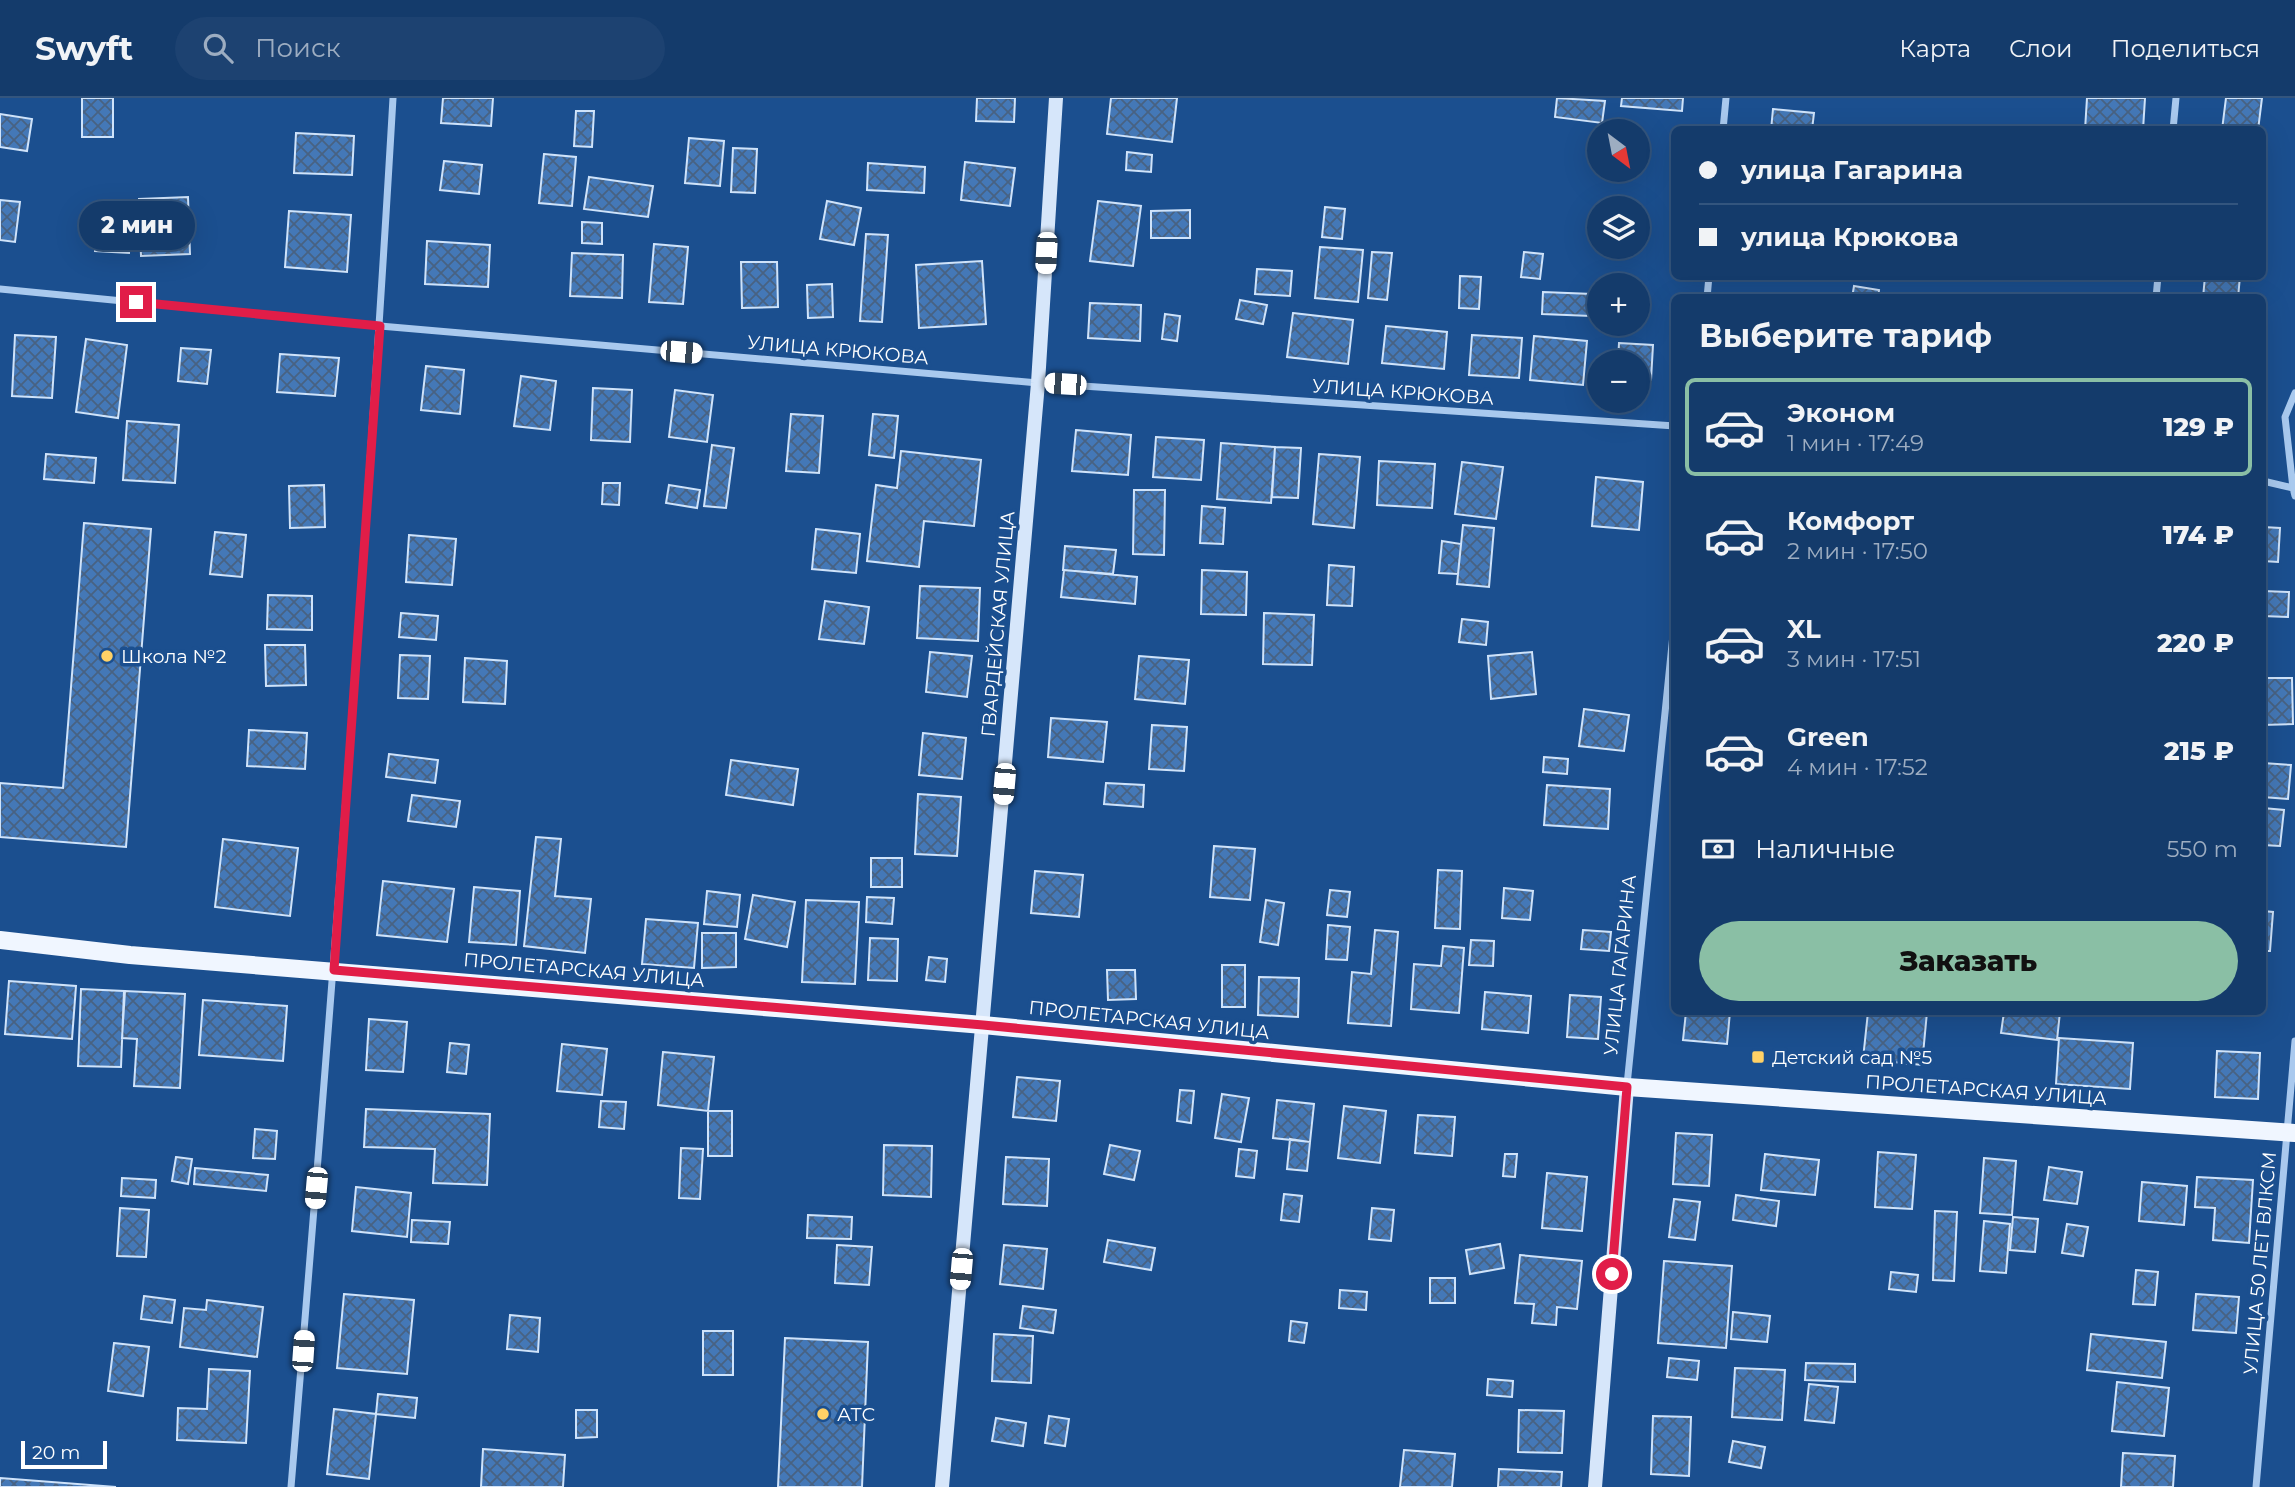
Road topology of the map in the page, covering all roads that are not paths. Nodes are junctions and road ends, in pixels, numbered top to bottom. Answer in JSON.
{"nodes":[{"id":1,"x":393,"y":98,"type":"edge"},
{"id":2,"x":1056,"y":98,"type":"edge"},
{"id":3,"x":1726,"y":98,"type":"edge"},
{"id":4,"x":2176,"y":98,"type":"edge"},
{"id":5,"x":1723,"y":126,"type":"edge"},
{"id":6,"x":2173,"y":126,"type":"edge"},
{"id":7,"x":0,"y":289,"type":"edge"},
{"id":8,"x":380,"y":326,"type":"junction"},
{"id":9,"x":1038,"y":383,"type":"junction"},
{"id":10,"x":2295,"y":393,"type":"edge"},
{"id":11,"x":1671,"y":426,"type":"edge"},
{"id":12,"x":2266,"y":482,"type":"edge"},
{"id":13,"x":2294,"y":492,"type":"edge"},
{"id":14,"x":1671,"y":654,"type":"edge"},
{"id":15,"x":0,"y":940,"type":"edge"},
{"id":16,"x":334,"y":970,"type":"junction"},
{"id":17,"x":983,"y":1025,"type":"junction"},
{"id":18,"x":2295,"y":1041,"type":"edge"},
{"id":19,"x":1627,"y":1087,"type":"junction"},
{"id":20,"x":2291,"y":1133,"type":"edge"},
{"id":21,"x":291,"y":1487,"type":"edge"},
{"id":22,"x":942,"y":1487,"type":"edge"},
{"id":23,"x":1595,"y":1487,"type":"edge"},
{"id":24,"x":2256,"y":1487,"type":"edge"}],
"edges":[{"from":1,"to":8,"type":"street"},
{"from":2,"to":9,"type":"street","name":"ГВАРДЕЙСКАЯ УЛИЦА"},
{"from":3,"to":5,"type":"street"},
{"from":4,"to":6,"type":"street"},
{"from":7,"to":8,"type":"street","name":"УЛИЦА КРЮКОВА"},
{"from":8,"to":9,"type":"street","name":"УЛИЦА КРЮКОВА"},
{"from":8,"to":16,"type":"street"},
{"from":9,"to":11,"type":"street","name":"УЛИЦА КРЮКОВА"},
{"from":9,"to":17,"type":"street","name":"ГВАРДЕЙСКАЯ УЛИЦА"},
{"from":10,"to":13,"type":"street"},
{"from":12,"to":13,"type":"street"},
{"from":14,"to":19,"type":"street","name":"УЛИЦА ГАГАРИНА"},
{"from":15,"to":16,"type":"main road","name":"ПРОЛЕТАРСКАЯ УЛИЦА"},
{"from":16,"to":17,"type":"main road","name":"ПРОЛЕТАРСКАЯ УЛИЦА"},
{"from":16,"to":21,"type":"street"},
{"from":17,"to":19,"type":"main road","name":"ПРОЛЕТАРСКАЯ УЛИЦА"},
{"from":17,"to":22,"type":"street","name":"ГВАРДЕЙСКАЯ УЛИЦА"},
{"from":18,"to":20,"type":"street","name":"УЛИЦА 50 ЛЕТ ВЛКСМ"},
{"from":19,"to":20,"type":"main road","name":"ПРОЛЕТАРСКАЯ УЛИЦА"},
{"from":19,"to":23,"type":"street","name":"УЛИЦА ГАГАРИНА"},
{"from":20,"to":24,"type":"street","name":"УЛИЦА 50 ЛЕТ ВЛКСМ"}]}
